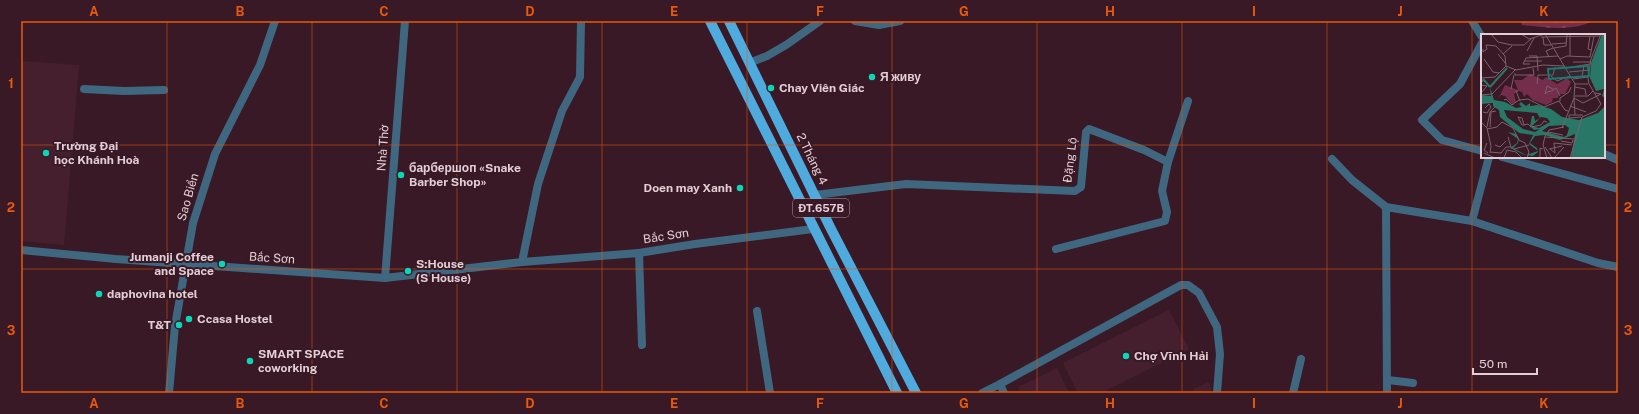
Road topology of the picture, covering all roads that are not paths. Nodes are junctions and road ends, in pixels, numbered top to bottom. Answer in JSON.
{"nodes":[{"id":1,"x":275,"y":21,"type":"edge"},
{"id":2,"x":405,"y":21,"type":"edge"},
{"id":3,"x":581,"y":21,"type":"edge"},
{"id":4,"x":710,"y":21,"type":"edge"},
{"id":5,"x":729,"y":21,"type":"edge"},
{"id":6,"x":854,"y":21,"type":"edge"},
{"id":7,"x":900,"y":21,"type":"edge"},
{"id":8,"x":1472,"y":21,"type":"edge"},
{"id":9,"x":816,"y":22,"type":"edge"},
{"id":10,"x":1481,"y":34,"type":"edge"},
{"id":11,"x":1481,"y":45,"type":"edge"},
{"id":12,"x":749,"y":63,"type":"junction"},
{"id":13,"x":84,"y":89,"type":"dead end"},
{"id":14,"x":164,"y":90,"type":"dead end"},
{"id":15,"x":1188,"y":100,"type":"dead end"},
{"id":16,"x":1481,"y":151,"type":"edge"},
{"id":17,"x":1605,"y":154,"type":"edge"},
{"id":18,"x":1489,"y":158,"type":"edge"},
{"id":19,"x":1506,"y":158,"type":"edge"},
{"id":20,"x":1332,"y":159,"type":"dead end"},
{"id":21,"x":1618,"y":160,"type":"edge"},
{"id":22,"x":1168,"y":162,"type":"junction"},
{"id":23,"x":1618,"y":189,"type":"edge"},
{"id":24,"x":815,"y":195,"type":"junction"},
{"id":25,"x":1386,"y":207,"type":"junction"},
{"id":26,"x":1472,"y":221,"type":"junction"},
{"id":27,"x":830,"y":227,"type":"junction"},
{"id":28,"x":813,"y":229,"type":"junction"},
{"id":29,"x":1056,"y":249,"type":"dead end"},
{"id":30,"x":21,"y":250,"type":"edge"},
{"id":31,"x":639,"y":253,"type":"junction"},
{"id":32,"x":522,"y":262,"type":"junction"},
{"id":33,"x":187,"y":264,"type":"junction"},
{"id":34,"x":1618,"y":267,"type":"edge"},
{"id":35,"x":385,"y":278,"type":"junction"},
{"id":36,"x":757,"y":311,"type":"dead end"},
{"id":37,"x":642,"y":345,"type":"dead end"},
{"id":38,"x":1302,"y":359,"type":"dead end"},
{"id":39,"x":1388,"y":380,"type":"junction"},
{"id":40,"x":1413,"y":382,"type":"dead end"},
{"id":41,"x":1000,"y":384,"type":"junction"},
{"id":42,"x":169,"y":393,"type":"edge"},
{"id":43,"x":770,"y":393,"type":"edge"},
{"id":44,"x":897,"y":393,"type":"edge"},
{"id":45,"x":916,"y":393,"type":"edge"},
{"id":46,"x":982,"y":393,"type":"edge"},
{"id":47,"x":1004,"y":393,"type":"edge"},
{"id":48,"x":1217,"y":393,"type":"edge"},
{"id":49,"x":1293,"y":393,"type":"edge"},
{"id":50,"x":1386,"y":393,"type":"edge"}],
"edges":[{"from":1,"to":33,"type":"street","name":"Sao Biển"},
{"from":2,"to":35,"type":"street","name":"Nhà Thờ"},
{"from":3,"to":32,"type":"street"},
{"from":4,"to":28,"type":"main road","number":"ĐT.657B"},
{"from":5,"to":12,"type":"main road","name":"2 Tháng 4","number":"ĐT.657B"},
{"from":6,"to":7,"type":"street"},
{"from":8,"to":10,"type":"street"},
{"from":9,"to":12,"type":"street"},
{"from":11,"to":16,"type":"street"},
{"from":12,"to":24,"type":"main road","name":"2 Tháng 4","number":"ĐT.657B"},
{"from":13,"to":14,"type":"street"},
{"from":15,"to":22,"type":"street"},
{"from":17,"to":21,"type":"street"},
{"from":18,"to":26,"type":"street"},
{"from":19,"to":23,"type":"street"},
{"from":20,"to":25,"type":"street"},
{"from":22,"to":24,"type":"street","name":"Đặng Lộ"},
{"from":22,"to":29,"type":"street"},
{"from":24,"to":27,"type":"main road","name":"2 Tháng 4","number":"ĐT.657B"},
{"from":25,"to":26,"type":"street"},
{"from":25,"to":39,"type":"street"},
{"from":26,"to":34,"type":"street"},
{"from":27,"to":28,"type":"main road"},
{"from":27,"to":45,"type":"main road","name":"2 Tháng 4","number":"ĐT.657B"},
{"from":28,"to":31,"type":"street","name":"Bắc Sơn"},
{"from":28,"to":44,"type":"main road","number":"ĐT.657B"},
{"from":30,"to":33,"type":"street","name":"Bắc Sơn"},
{"from":31,"to":32,"type":"street","name":"Bắc Sơn"},
{"from":31,"to":37,"type":"street"},
{"from":32,"to":35,"type":"street","name":"Bắc Sơn"},
{"from":33,"to":35,"type":"street","name":"Bắc Sơn"},
{"from":33,"to":42,"type":"street","name":"Sao Biển"},
{"from":36,"to":43,"type":"street"},
{"from":38,"to":49,"type":"street"},
{"from":39,"to":40,"type":"street"},
{"from":39,"to":50,"type":"street"},
{"from":41,"to":46,"type":"street"},
{"from":41,"to":47,"type":"street"},
{"from":41,"to":48,"type":"street"}]}
